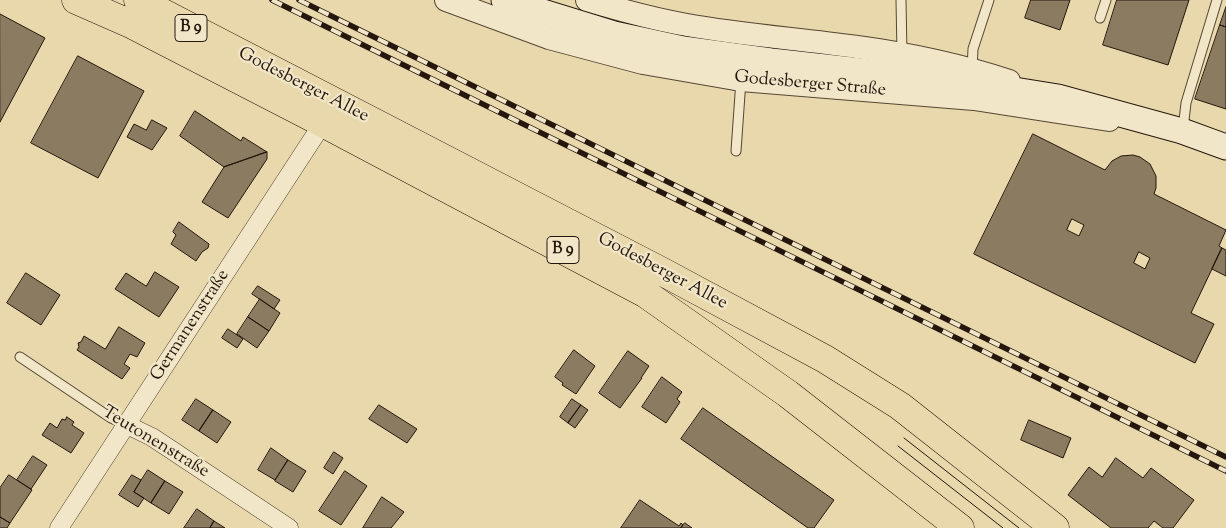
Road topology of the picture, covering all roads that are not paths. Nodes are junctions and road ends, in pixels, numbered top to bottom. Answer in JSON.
{"nodes":[{"id":1,"x":76,"y":0,"type":"edge"},
{"id":2,"x":138,"y":0,"type":"edge"},
{"id":3,"x":446,"y":0,"type":"edge"},
{"id":4,"x":504,"y":0,"type":"edge"},
{"id":5,"x":587,"y":0,"type":"edge"},
{"id":6,"x":901,"y":0,"type":"edge"},
{"id":7,"x":989,"y":0,"type":"edge"},
{"id":8,"x":1106,"y":0,"type":"edge"},
{"id":9,"x":1217,"y":0,"type":"edge"},
{"id":10,"x":1100,"y":18,"type":"dead end"},
{"id":11,"x":902,"y":54,"type":"junction"},
{"id":12,"x":972,"y":69,"type":"junction"},
{"id":13,"x":741,"y":80,"type":"junction"},
{"id":14,"x":1058,"y":97,"type":"junction"},
{"id":15,"x":323,"y":123,"type":"junction"},
{"id":16,"x":1182,"y":131,"type":"junction"},
{"id":17,"x":1226,"y":147,"type":"edge"},
{"id":18,"x":736,"y":151,"type":"dead end"},
{"id":19,"x":20,"y":357,"type":"dead end"},
{"id":20,"x":127,"y":425,"type":"junction"},
{"id":21,"x":59,"y":528,"type":"edge"},
{"id":22,"x":289,"y":528,"type":"edge"},
{"id":23,"x":960,"y":528,"type":"edge"},
{"id":24,"x":1056,"y":528,"type":"edge"}],
"edges":[{"from":1,"to":15,"type":"main road","name":"Godesberger Allee","number":"B 9"},
{"from":2,"to":24,"type":"main road","name":"Godesberger Allee","number":"B 9"},
{"from":3,"to":13,"type":"street","name":"Godesberger Straße"},
{"from":4,"to":14,"type":"main road","name":"Godesberger Straße"},
{"from":5,"to":11,"type":"street","name":"Godesberger Straße"},
{"from":6,"to":11,"type":"lane"},
{"from":7,"to":12,"type":"lane"},
{"from":8,"to":10,"type":"lane"},
{"from":9,"to":16,"type":"lane"},
{"from":11,"to":12,"type":"street","name":"Godesberger Straße"},
{"from":12,"to":14,"type":"street","name":"Godesberger Straße"},
{"from":13,"to":16,"type":"street","name":"Godesberger Straße"},
{"from":13,"to":18,"type":"lane"},
{"from":14,"to":16,"type":"main road","name":"Godesberger Straße"},
{"from":15,"to":20,"type":"street","name":"Germanenstraße"},
{"from":15,"to":23,"type":"main road","name":"Godesberger Allee","number":"B 9"},
{"from":16,"to":17,"type":"main road","name":"Godesberger Straße"},
{"from":19,"to":20,"type":"lane","name":"Teutonenstraße"},
{"from":20,"to":21,"type":"street","name":"Germanenstraße"},
{"from":20,"to":22,"type":"street","name":"Teutonenstraße"}]}
